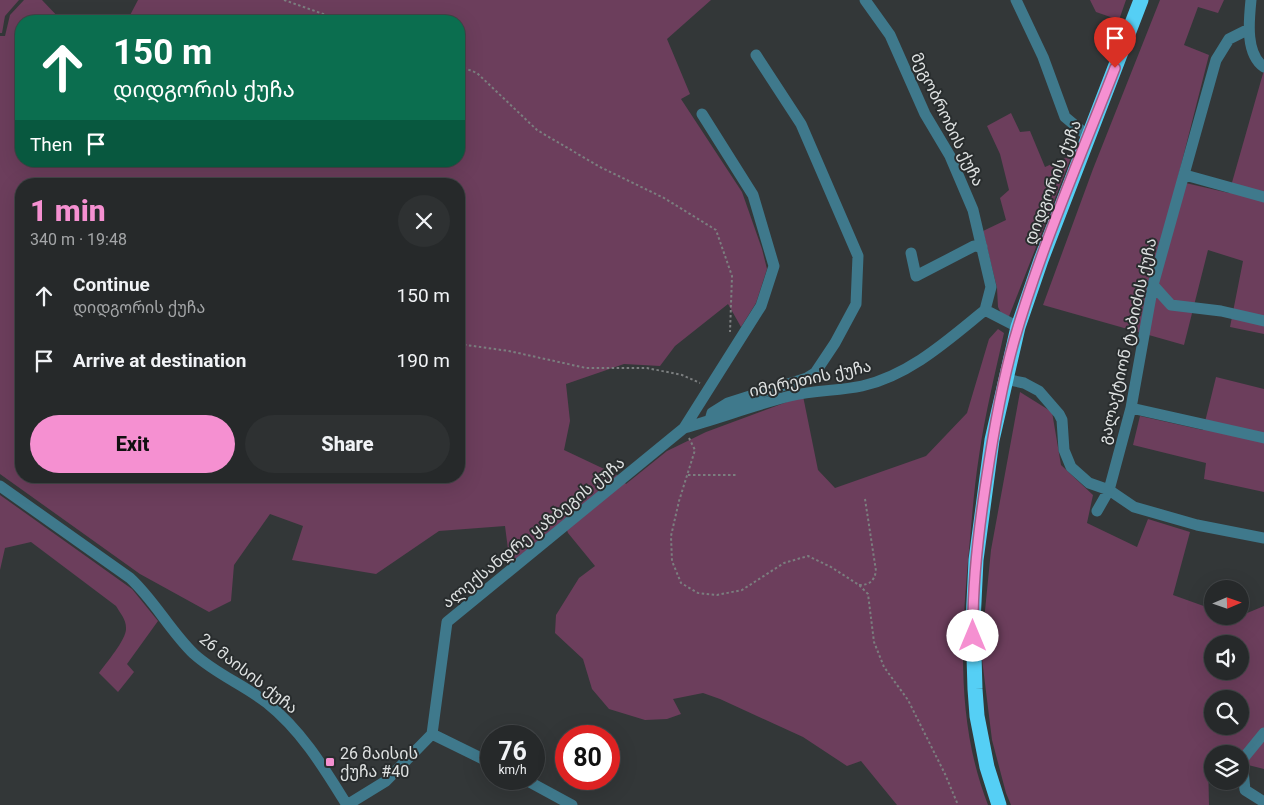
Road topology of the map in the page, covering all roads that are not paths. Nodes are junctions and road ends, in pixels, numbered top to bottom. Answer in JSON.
{"nodes":[{"id":1,"x":865,"y":0,"type":"edge"},
{"id":2,"x":1016,"y":0,"type":"edge"},
{"id":3,"x":1141,"y":0,"type":"edge"},
{"id":4,"x":1251,"y":0,"type":"edge"},
{"id":5,"x":1249,"y":29,"type":"junction"},
{"id":6,"x":756,"y":55,"type":"dead end"},
{"id":7,"x":1264,"y":67,"type":"edge"},
{"id":8,"x":702,"y":114,"type":"dead end"},
{"id":9,"x":1088,"y":137,"type":"junction"},
{"id":10,"x":1185,"y":176,"type":"junction"},
{"id":11,"x":1264,"y":197,"type":"edge"},
{"id":12,"x":982,"y":247,"type":"junction"},
{"id":13,"x":911,"y":253,"type":"dead end"},
{"id":14,"x":1153,"y":285,"type":"junction"},
{"id":15,"x":985,"y":310,"type":"junction"},
{"id":16,"x":1264,"y":321,"type":"edge"},
{"id":17,"x":1018,"y":327,"type":"junction"},
{"id":18,"x":1005,"y":379,"type":"junction"},
{"id":19,"x":1131,"y":408,"type":"junction"},
{"id":20,"x":710,"y":420,"type":"junction"},
{"id":21,"x":684,"y":428,"type":"junction"},
{"id":22,"x":1264,"y":438,"type":"edge"},
{"id":23,"x":0,"y":486,"type":"edge"},
{"id":24,"x":1109,"y":490,"type":"junction"},
{"id":25,"x":1096,"y":511,"type":"dead end"},
{"id":26,"x":1264,"y":538,"type":"edge"},
{"id":27,"x":1264,"y":733,"type":"edge"},
{"id":28,"x":432,"y":734,"type":"junction"},
{"id":29,"x":480,"y":758,"type":"edge"},
{"id":30,"x":544,"y":790,"type":"edge"},
{"id":31,"x":1264,"y":802,"type":"edge"},
{"id":32,"x":347,"y":805,"type":"edge"},
{"id":33,"x":572,"y":805,"type":"edge"},
{"id":34,"x":999,"y":805,"type":"edge"}],
"edges":[{"from":1,"to":12,"type":"street","name":"მეგობრობის ქუჩა"},
{"from":2,"to":9,"type":"street"},
{"from":3,"to":9,"type":"highway","name":"დიდგორის ქუჩა"},
{"from":4,"to":5,"type":"street"},
{"from":5,"to":7,"type":"street"},
{"from":5,"to":10,"type":"street","name":"გალაქტიონ ტაბიძის ქუჩა"},
{"from":6,"to":20,"type":"street"},
{"from":8,"to":21,"type":"street"},
{"from":9,"to":17,"type":"highway","name":"დიდგორის ქუჩა"},
{"from":10,"to":11,"type":"street"},
{"from":10,"to":14,"type":"street","name":"გალაქტიონ ტაბიძის ქუჩა"},
{"from":12,"to":13,"type":"street"},
{"from":12,"to":15,"type":"street","name":"მეგობრობის ქუჩა"},
{"from":14,"to":16,"type":"street"},
{"from":14,"to":19,"type":"street","name":"გალაქტიონ ტაბიძის ქუჩა"},
{"from":15,"to":17,"type":"street"},
{"from":15,"to":20,"type":"street","name":"იმერეთის ქუჩა"},
{"from":17,"to":18,"type":"highway","name":"დიდგორის ქუჩა"},
{"from":18,"to":24,"type":"street"},
{"from":18,"to":34,"type":"highway","name":"დიდგორის ქუჩა"},
{"from":19,"to":22,"type":"street"},
{"from":19,"to":24,"type":"street","name":"გალაქტიონ ტაბიძის ქუჩა"},
{"from":20,"to":21,"type":"street","name":"იმერეთის ქუჩა"},
{"from":21,"to":28,"type":"street","name":"ალექსანდრე ყაზბეგის ქუჩა"},
{"from":23,"to":32,"type":"street","name":"26 მაისის ქუჩა"},
{"from":24,"to":25,"type":"street","name":"გალაქტიონ ტაბიძის ქუჩა"},
{"from":24,"to":26,"type":"street"},
{"from":27,"to":31,"type":"street"},
{"from":28,"to":29,"type":"street"},
{"from":28,"to":32,"type":"street"},
{"from":30,"to":33,"type":"street"}]}
